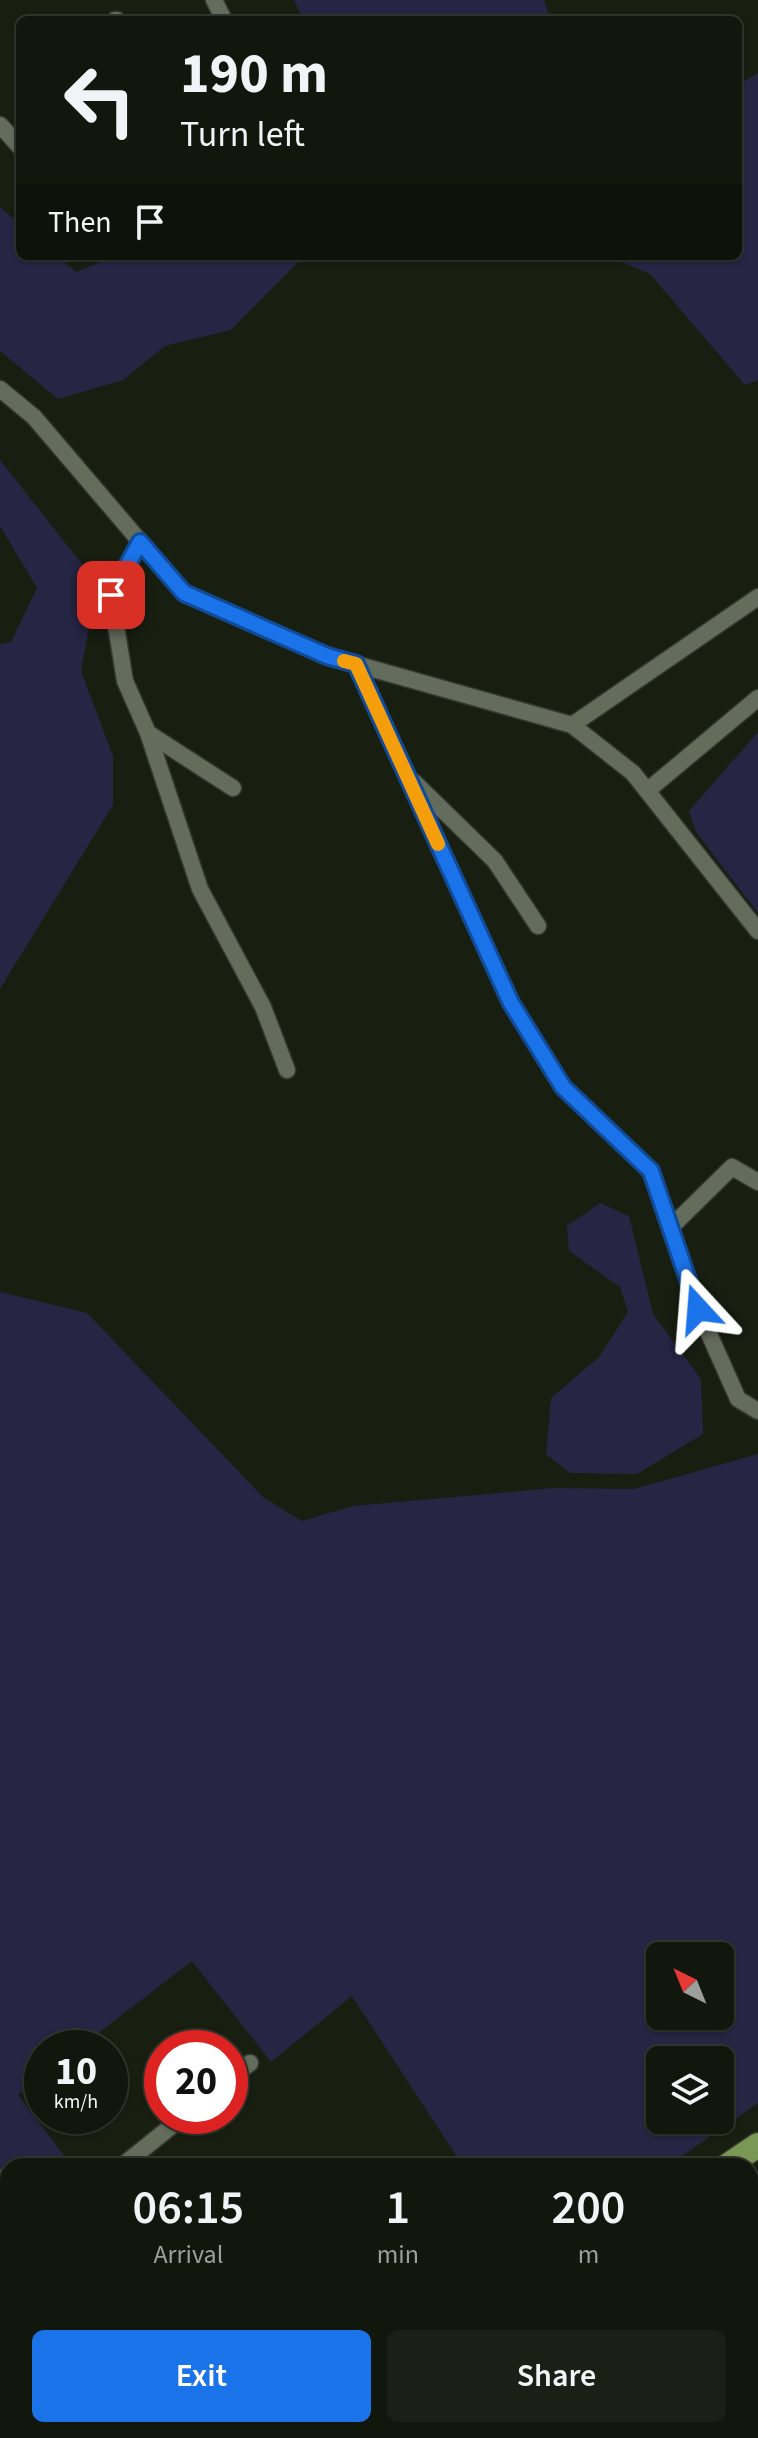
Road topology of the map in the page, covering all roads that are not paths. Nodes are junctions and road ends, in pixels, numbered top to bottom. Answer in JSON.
{"nodes":[{"id":1,"x":0,"y":125,"type":"edge"},
{"id":2,"x":16,"y":143,"type":"edge"},
{"id":3,"x":0,"y":389,"type":"edge"},
{"id":4,"x":140,"y":542,"type":"junction"},
{"id":5,"x":758,"y":597,"type":"edge"},
{"id":6,"x":356,"y":664,"type":"junction"},
{"id":7,"x":758,"y":698,"type":"edge"},
{"id":8,"x":572,"y":725,"type":"junction"},
{"id":9,"x":148,"y":733,"type":"junction"},
{"id":10,"x":407,"y":775,"type":"junction"},
{"id":11,"x":233,"y":788,"type":"dead end"},
{"id":12,"x":647,"y":791,"type":"junction"},
{"id":13,"x":538,"y":926,"type":"dead end"},
{"id":14,"x":758,"y":931,"type":"edge"},
{"id":15,"x":287,"y":1070,"type":"dead end"},
{"id":16,"x":758,"y":1182,"type":"edge"},
{"id":17,"x":670,"y":1228,"type":"junction"},
{"id":18,"x":758,"y":1411,"type":"edge"},
{"id":19,"x":162,"y":2134,"type":"edge"},
{"id":20,"x":758,"y":2145,"type":"edge"},
{"id":21,"x":132,"y":2158,"type":"edge"},
{"id":22,"x":739,"y":2158,"type":"edge"}],
"edges":[{"from":1,"to":2,"type":"lane"},
{"from":3,"to":4,"type":"lane"},
{"from":4,"to":6,"type":"lane"},
{"from":4,"to":9,"type":"lane"},
{"from":5,"to":8,"type":"lane"},
{"from":6,"to":8,"type":"lane"},
{"from":6,"to":10,"type":"lane"},
{"from":7,"to":12,"type":"lane"},
{"from":8,"to":12,"type":"lane"},
{"from":9,"to":11,"type":"lane"},
{"from":9,"to":15,"type":"lane"},
{"from":10,"to":13,"type":"lane"},
{"from":10,"to":17,"type":"lane"},
{"from":12,"to":14,"type":"lane"},
{"from":16,"to":17,"type":"lane"},
{"from":17,"to":18,"type":"lane"},
{"from":19,"to":21,"type":"lane"},
{"from":20,"to":22,"type":"main road"}]}
